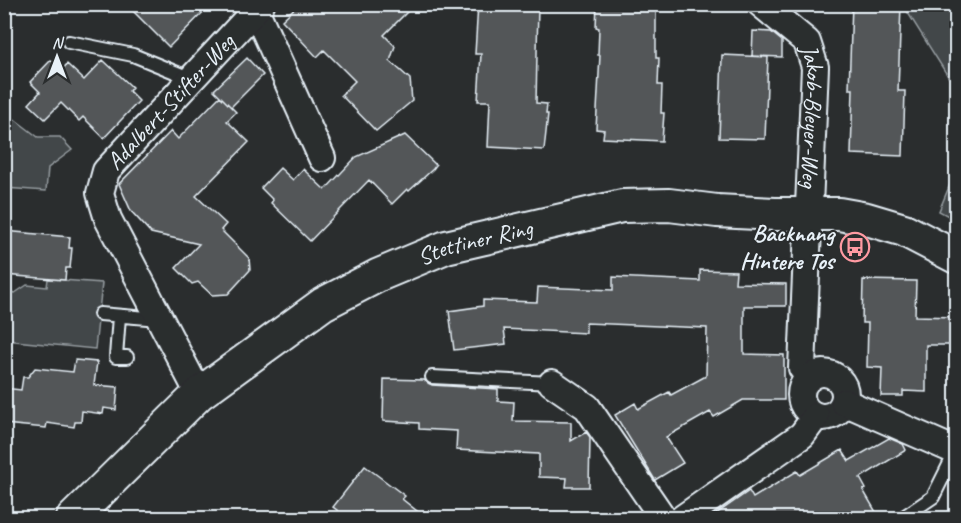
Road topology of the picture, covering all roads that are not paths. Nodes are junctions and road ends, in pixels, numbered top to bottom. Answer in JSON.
{"nodes":[{"id":1,"x":761,"y":4,"type":"edge"},
{"id":2,"x":258,"y":8,"type":"edge"},
{"id":3,"x":69,"y":42,"type":"dead end"},
{"id":4,"x":192,"y":79,"type":"junction"},
{"id":5,"x":322,"y":158,"type":"dead end"},
{"id":6,"x":808,"y":213,"type":"junction"},
{"id":7,"x":957,"y":257,"type":"edge"},
{"id":8,"x":100,"y":314,"type":"dead end"},
{"id":9,"x":119,"y":316,"type":"junction"},
{"id":10,"x":160,"y":319,"type":"junction"},
{"id":11,"x":127,"y":357,"type":"dead end"},
{"id":12,"x":432,"y":376,"type":"dead end"},
{"id":13,"x":811,"y":377,"type":"junction"},
{"id":14,"x":552,"y":383,"type":"joint"},
{"id":15,"x":199,"y":394,"type":"junction"},
{"id":16,"x":844,"y":402,"type":"junction"},
{"id":17,"x":816,"y":416,"type":"junction"},
{"id":18,"x":956,"y":451,"type":"edge"},
{"id":19,"x":690,"y":507,"type":"edge"},
{"id":20,"x":73,"y":519,"type":"edge"},
{"id":21,"x":663,"y":519,"type":"edge"},
{"id":22,"x":902,"y":519,"type":"edge"}],
"edges":[{"from":1,"to":6,"type":"street","name":"Jakob-Bleyer-Weg"},
{"from":2,"to":4,"type":"street","name":"Adalbert-Stifter-Weg"},
{"from":2,"to":5,"type":"street","name":"Adalbert-Stifter-Weg"},
{"from":3,"to":4,"type":"lane"},
{"from":4,"to":10,"type":"street","name":"Adalbert-Stifter-Weg"},
{"from":6,"to":7,"type":"street","name":"Stettiner Ring"},
{"from":6,"to":13,"type":"street","name":"Jakob-Bleyer-Weg"},
{"from":6,"to":15,"type":"street","name":"Stettiner Ring"},
{"from":8,"to":9,"type":"lane"},
{"from":9,"to":10,"type":"lane"},
{"from":9,"to":11,"type":"lane"},
{"from":10,"to":15,"type":"street","name":"Adalbert-Stifter-Weg"},
{"from":12,"to":14,"type":"lane"},
{"from":13,"to":16,"type":"street"},
{"from":13,"to":17,"type":"street"},
{"from":14,"to":21,"type":"street"},
{"from":15,"to":20,"type":"street","name":"Stettiner Ring"},
{"from":16,"to":17,"type":"street"},
{"from":16,"to":18,"type":"street"},
{"from":17,"to":19,"type":"street"},
{"from":18,"to":22,"type":"lane"}]}
